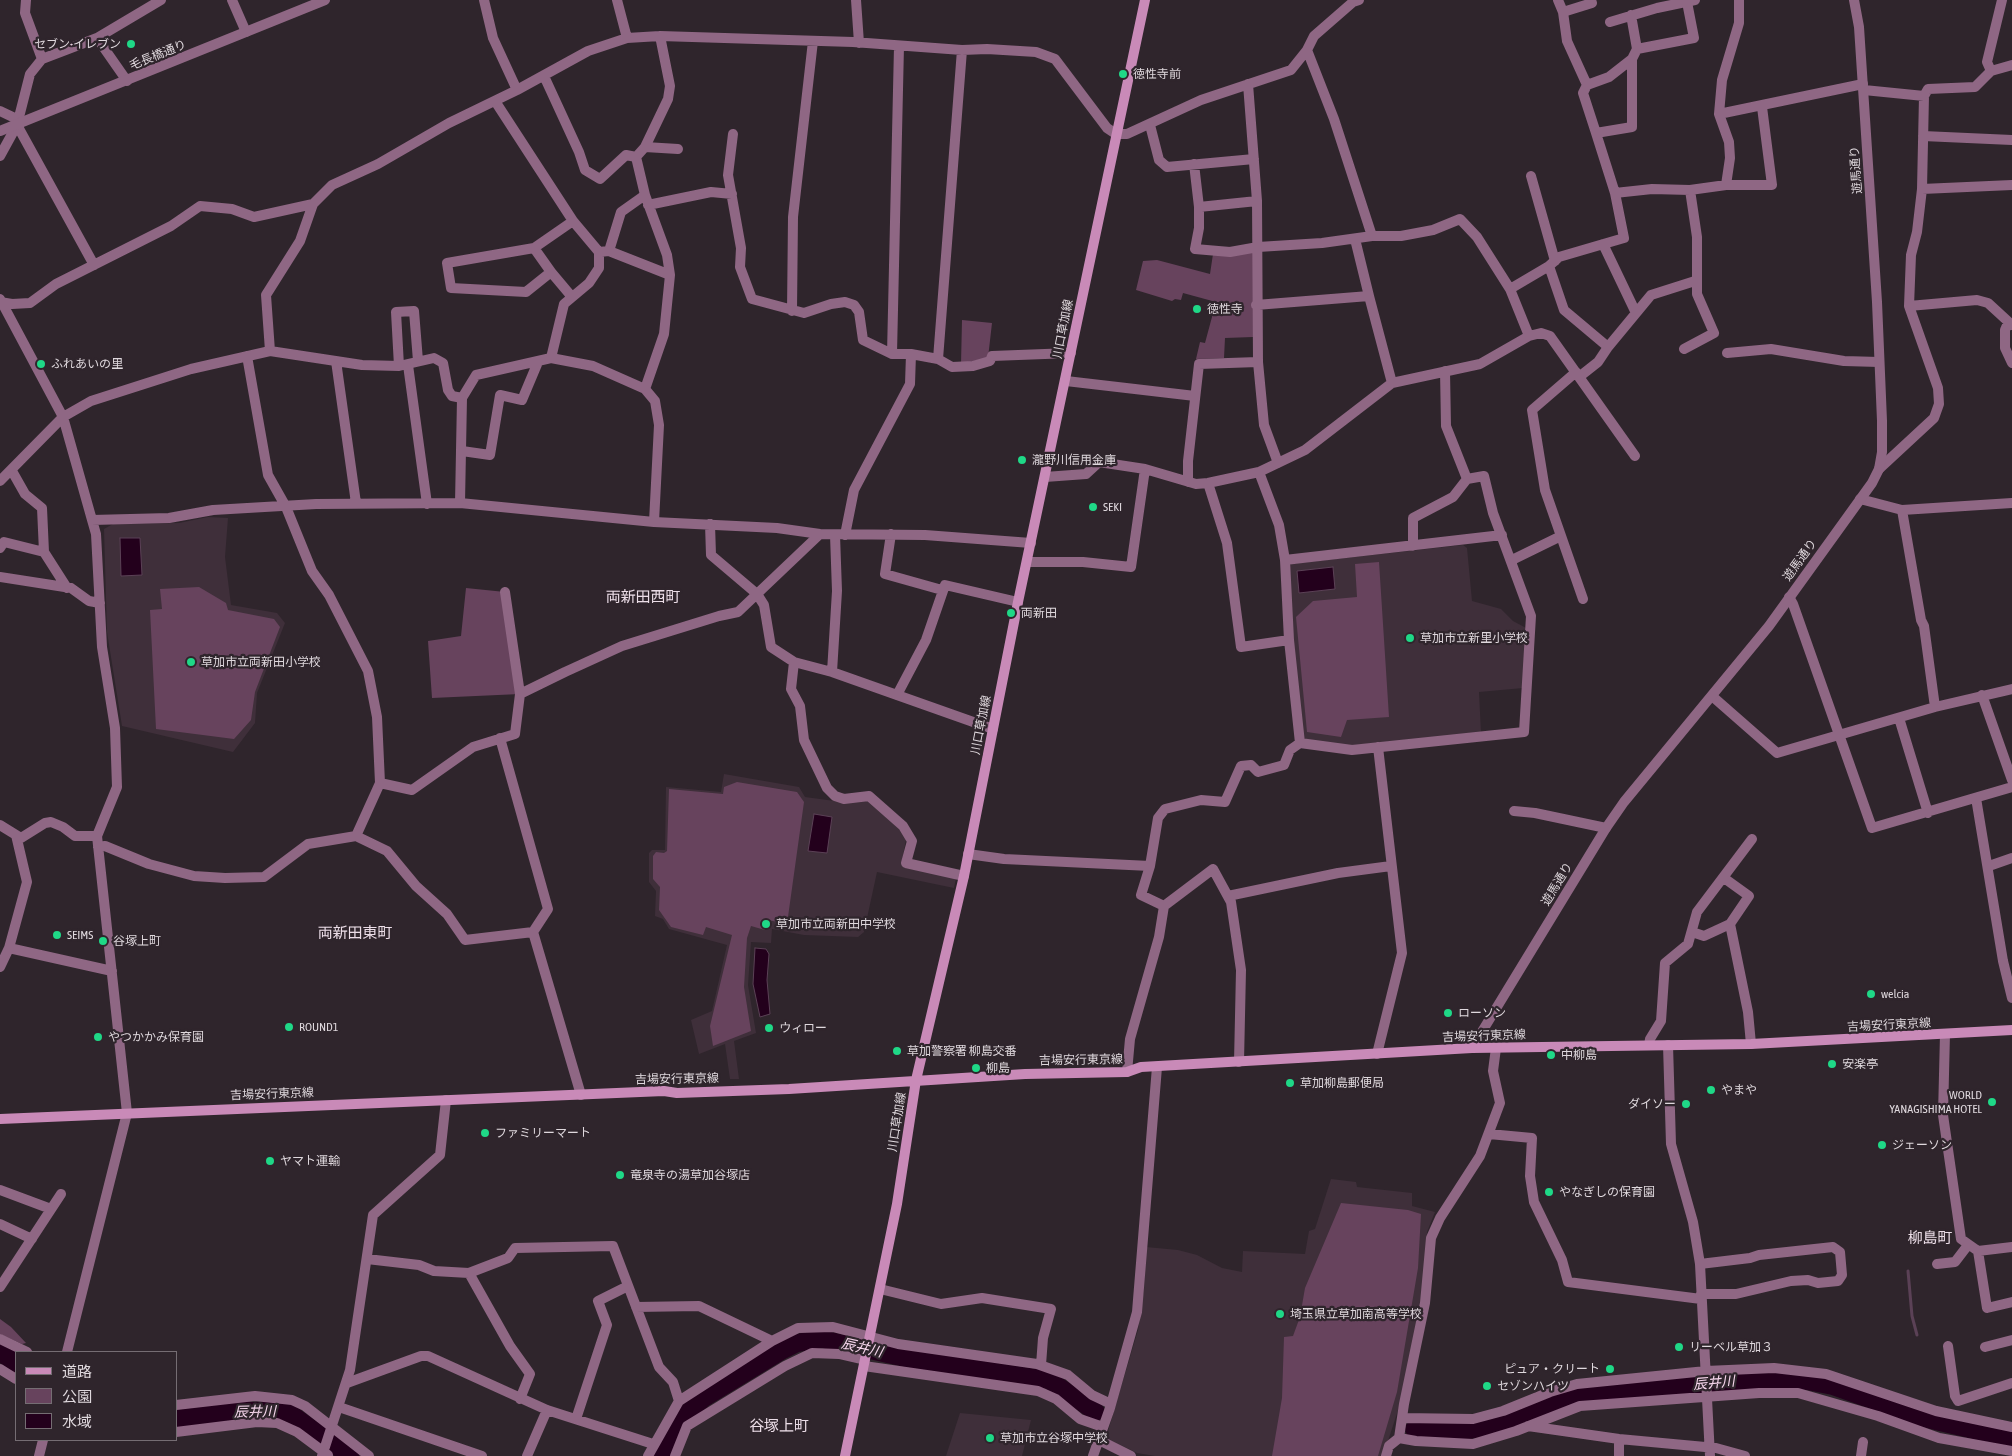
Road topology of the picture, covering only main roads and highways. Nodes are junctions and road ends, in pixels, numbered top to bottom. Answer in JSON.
{"nodes":[{"id":1,"x":1145,"y":0,"type":"edge"},
{"id":2,"x":2012,"y":1030,"type":"edge"},
{"id":3,"x":916,"y":1080,"type":"junction"},
{"id":4,"x":0,"y":1119,"type":"edge"},
{"id":5,"x":845,"y":1456,"type":"edge"}],
"edges":[{"from":1,"to":3,"type":"main road","name":"川口草加線"},
{"from":2,"to":3,"type":"main road","name":"吉場安行東京線"},
{"from":3,"to":4,"type":"main road","name":"吉場安行東京線"},
{"from":3,"to":5,"type":"main road","name":"川口草加線"}]}
